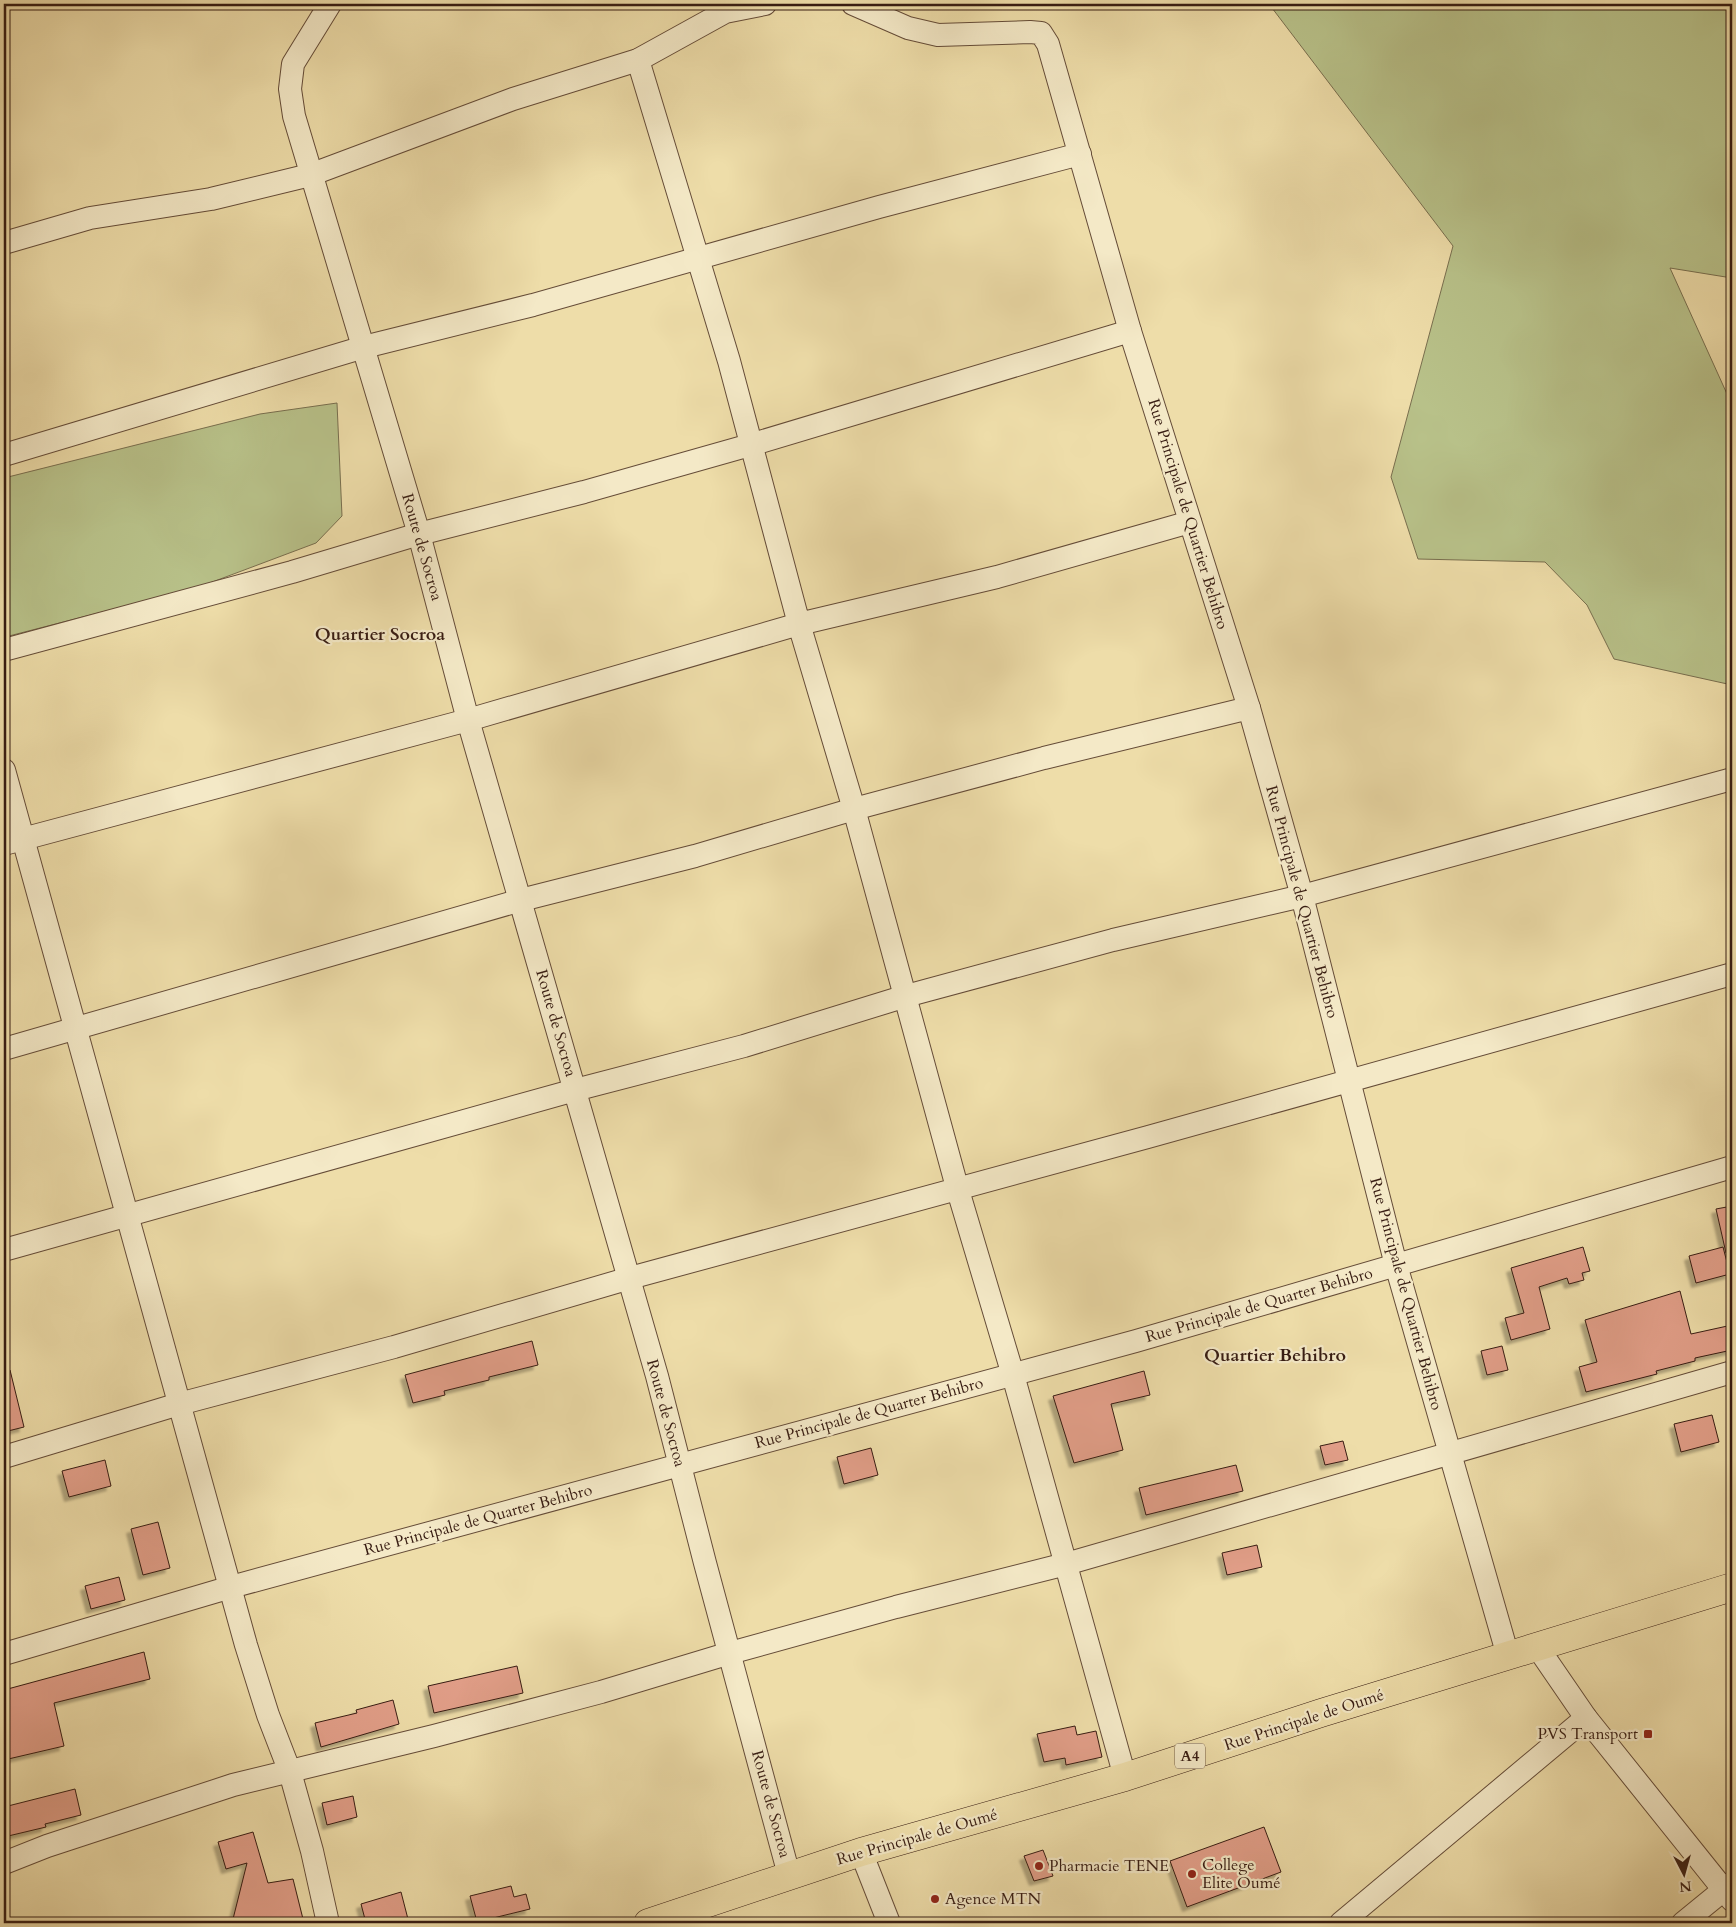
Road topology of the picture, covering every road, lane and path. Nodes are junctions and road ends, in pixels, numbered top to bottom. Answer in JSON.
{"nodes":[{"id":1,"x":330,"y":4,"type":"edge"},
{"id":2,"x":765,"y":4,"type":"edge"},
{"id":3,"x":853,"y":4,"type":"edge"},
{"id":4,"x":638,"y":60,"type":"junction"},
{"id":5,"x":1080,"y":154,"type":"junction"},
{"id":6,"x":310,"y":175,"type":"junction"},
{"id":7,"x":4,"y":243,"type":"edge"},
{"id":8,"x":700,"y":258,"type":"junction"},
{"id":9,"x":1130,"y":331,"type":"junction"},
{"id":10,"x":364,"y":347,"type":"junction"},
{"id":11,"x":750,"y":445,"type":"junction"},
{"id":12,"x":4,"y":455,"type":"edge"},
{"id":13,"x":1190,"y":522,"type":"junction"},
{"id":14,"x":419,"y":534,"type":"junction"},
{"id":15,"x":799,"y":624,"type":"junction"},
{"id":16,"x":4,"y":650,"type":"edge"},
{"id":17,"x":1248,"y":708,"type":"junction"},
{"id":18,"x":468,"y":720,"type":"junction"},
{"id":19,"x":4,"y":770,"type":"edge"},
{"id":20,"x":1732,"y":779,"type":"edge"},
{"id":21,"x":854,"y":809,"type":"junction"},
{"id":22,"x":13,"y":842,"type":"edge"},
{"id":23,"x":1302,"y":896,"type":"junction"},
{"id":24,"x":521,"y":900,"type":"junction"},
{"id":25,"x":1732,"y":974,"type":"edge"},
{"id":26,"x":906,"y":996,"type":"junction"},
{"id":27,"x":77,"y":1029,"type":"junction"},
{"id":28,"x":4,"y":1049,"type":"edge"},
{"id":29,"x":1349,"y":1081,"type":"junction"},
{"id":30,"x":575,"y":1090,"type":"junction"},
{"id":31,"x":1732,"y":1167,"type":"edge"},
{"id":32,"x":957,"y":1187,"type":"junction"},
{"id":33,"x":126,"y":1214,"type":"junction"},
{"id":34,"x":4,"y":1250,"type":"edge"},
{"id":35,"x":1396,"y":1265,"type":"junction"},
{"id":36,"x":630,"y":1278,"type":"junction"},
{"id":37,"x":1732,"y":1372,"type":"edge"},
{"id":38,"x":1013,"y":1375,"type":"junction"},
{"id":39,"x":179,"y":1404,"type":"junction"},
{"id":40,"x":1450,"y":1455,"type":"junction"},
{"id":41,"x":4,"y":1457,"type":"edge"},
{"id":42,"x":680,"y":1464,"type":"junction"},
{"id":43,"x":1066,"y":1564,"type":"junction"},
{"id":44,"x":231,"y":1587,"type":"junction"},
{"id":45,"x":1732,"y":1587,"type":"edge"},
{"id":46,"x":1538,"y":1648,"type":"junction"},
{"id":47,"x":730,"y":1653,"type":"junction"},
{"id":48,"x":4,"y":1654,"type":"edge"},
{"id":49,"x":1508,"y":1656,"type":"junction"},
{"id":50,"x":1586,"y":1718,"type":"junction"},
{"id":51,"x":290,"y":1772,"type":"junction"},
{"id":52,"x":1125,"y":1777,"type":"junction"},
{"id":53,"x":861,"y":1852,"type":"junction"},
{"id":54,"x":4,"y":1863,"type":"edge"},
{"id":55,"x":789,"y":1875,"type":"junction"},
{"id":56,"x":1729,"y":1891,"type":"edge"},
{"id":57,"x":328,"y":1923,"type":"edge"},
{"id":58,"x":648,"y":1923,"type":"edge"},
{"id":59,"x":889,"y":1923,"type":"edge"},
{"id":60,"x":1341,"y":1923,"type":"edge"},
{"id":61,"x":1683,"y":1923,"type":"edge"}],
"edges":[{"from":1,"to":6,"type":"street","name":"Route de Socroa"},
{"from":2,"to":4,"type":"street"},
{"from":3,"to":5,"type":"street","name":"Rue Principale de Quartier Behibro"},
{"from":4,"to":6,"type":"street"},
{"from":4,"to":8,"type":"street"},
{"from":5,"to":8,"type":"street"},
{"from":5,"to":9,"type":"street","name":"Rue Principale de Quartier Behibro"},
{"from":6,"to":7,"type":"street"},
{"from":6,"to":10,"type":"street","name":"Route de Socroa"},
{"from":8,"to":10,"type":"street"},
{"from":8,"to":11,"type":"street"},
{"from":9,"to":11,"type":"street"},
{"from":9,"to":13,"type":"street","name":"Rue Principale de Quartier Behibro"},
{"from":10,"to":12,"type":"street"},
{"from":10,"to":14,"type":"street","name":"Route de Socroa"},
{"from":11,"to":14,"type":"street"},
{"from":11,"to":15,"type":"street"},
{"from":13,"to":15,"type":"street"},
{"from":13,"to":17,"type":"street","name":"Rue Principale de Quartier Behibro"},
{"from":14,"to":16,"type":"street"},
{"from":14,"to":18,"type":"street","name":"Route de Socroa"},
{"from":15,"to":18,"type":"street"},
{"from":15,"to":21,"type":"street"},
{"from":17,"to":21,"type":"street"},
{"from":17,"to":23,"type":"street","name":"Rue Principale de Quartier Behibro"},
{"from":18,"to":22,"type":"street"},
{"from":18,"to":24,"type":"street","name":"Route de Socroa"},
{"from":19,"to":22,"type":"street"},
{"from":20,"to":23,"type":"street"},
{"from":21,"to":24,"type":"street"},
{"from":21,"to":26,"type":"street"},
{"from":22,"to":27,"type":"street"},
{"from":23,"to":26,"type":"street"},
{"from":23,"to":29,"type":"street","name":"Rue Principale de Quartier Behibro"},
{"from":24,"to":27,"type":"street"},
{"from":24,"to":30,"type":"street","name":"Route de Socroa"},
{"from":25,"to":29,"type":"street"},
{"from":26,"to":30,"type":"street"},
{"from":26,"to":32,"type":"street"},
{"from":27,"to":28,"type":"street"},
{"from":27,"to":33,"type":"street"},
{"from":29,"to":32,"type":"street"},
{"from":29,"to":35,"type":"street","name":"Rue Principale de Quartier Behibro"},
{"from":30,"to":33,"type":"street"},
{"from":30,"to":36,"type":"street","name":"Route de Socroa"},
{"from":31,"to":35,"type":"street","name":"Rue Principale de Quarter Behibro"},
{"from":32,"to":36,"type":"street"},
{"from":32,"to":38,"type":"street"},
{"from":33,"to":34,"type":"street"},
{"from":33,"to":39,"type":"street"},
{"from":35,"to":38,"type":"street","name":"Rue Principale de Quarter Behibro"},
{"from":35,"to":40,"type":"street","name":"Rue Principale de Quartier Behibro"},
{"from":36,"to":39,"type":"street"},
{"from":36,"to":42,"type":"street","name":"Route de Socroa"},
{"from":37,"to":40,"type":"street"},
{"from":38,"to":42,"type":"street","name":"Rue Principale de Quarter Behibro"},
{"from":38,"to":43,"type":"street"},
{"from":39,"to":41,"type":"street"},
{"from":39,"to":44,"type":"street"},
{"from":40,"to":43,"type":"street"},
{"from":40,"to":49,"type":"street","name":"Rue Principale de Quartier Behibro"},
{"from":42,"to":44,"type":"street","name":"Rue Principale de Quarter Behibro"},
{"from":42,"to":47,"type":"street","name":"Route de Socroa"},
{"from":43,"to":47,"type":"street"},
{"from":43,"to":52,"type":"street"},
{"from":44,"to":48,"type":"street","name":"Rue Principale de Quarter Behibro"},
{"from":44,"to":51,"type":"street"},
{"from":45,"to":46,"type":"main road","name":"Rue Principale de Oumé","number":"A4"},
{"from":46,"to":49,"type":"main road","name":"Rue Principale de Oumé","number":"A4"},
{"from":46,"to":50,"type":"street"},
{"from":47,"to":51,"type":"street"},
{"from":47,"to":55,"type":"street","name":"Route de Socroa"},
{"from":49,"to":52,"type":"main road","name":"Rue Principale de Oumé","number":"A4"},
{"from":50,"to":56,"type":"street"},
{"from":50,"to":60,"type":"street"},
{"from":51,"to":54,"type":"street"},
{"from":51,"to":57,"type":"street"},
{"from":52,"to":53,"type":"main road","name":"Rue Principale de Oumé","number":"A4"},
{"from":53,"to":55,"type":"main road","name":"Rue Principale de Oumé","number":"A4"},
{"from":53,"to":59,"type":"street"},
{"from":55,"to":58,"type":"main road","name":"Rue Principale de Oumé","number":"A4"},
{"from":56,"to":61,"type":"street"}]}
